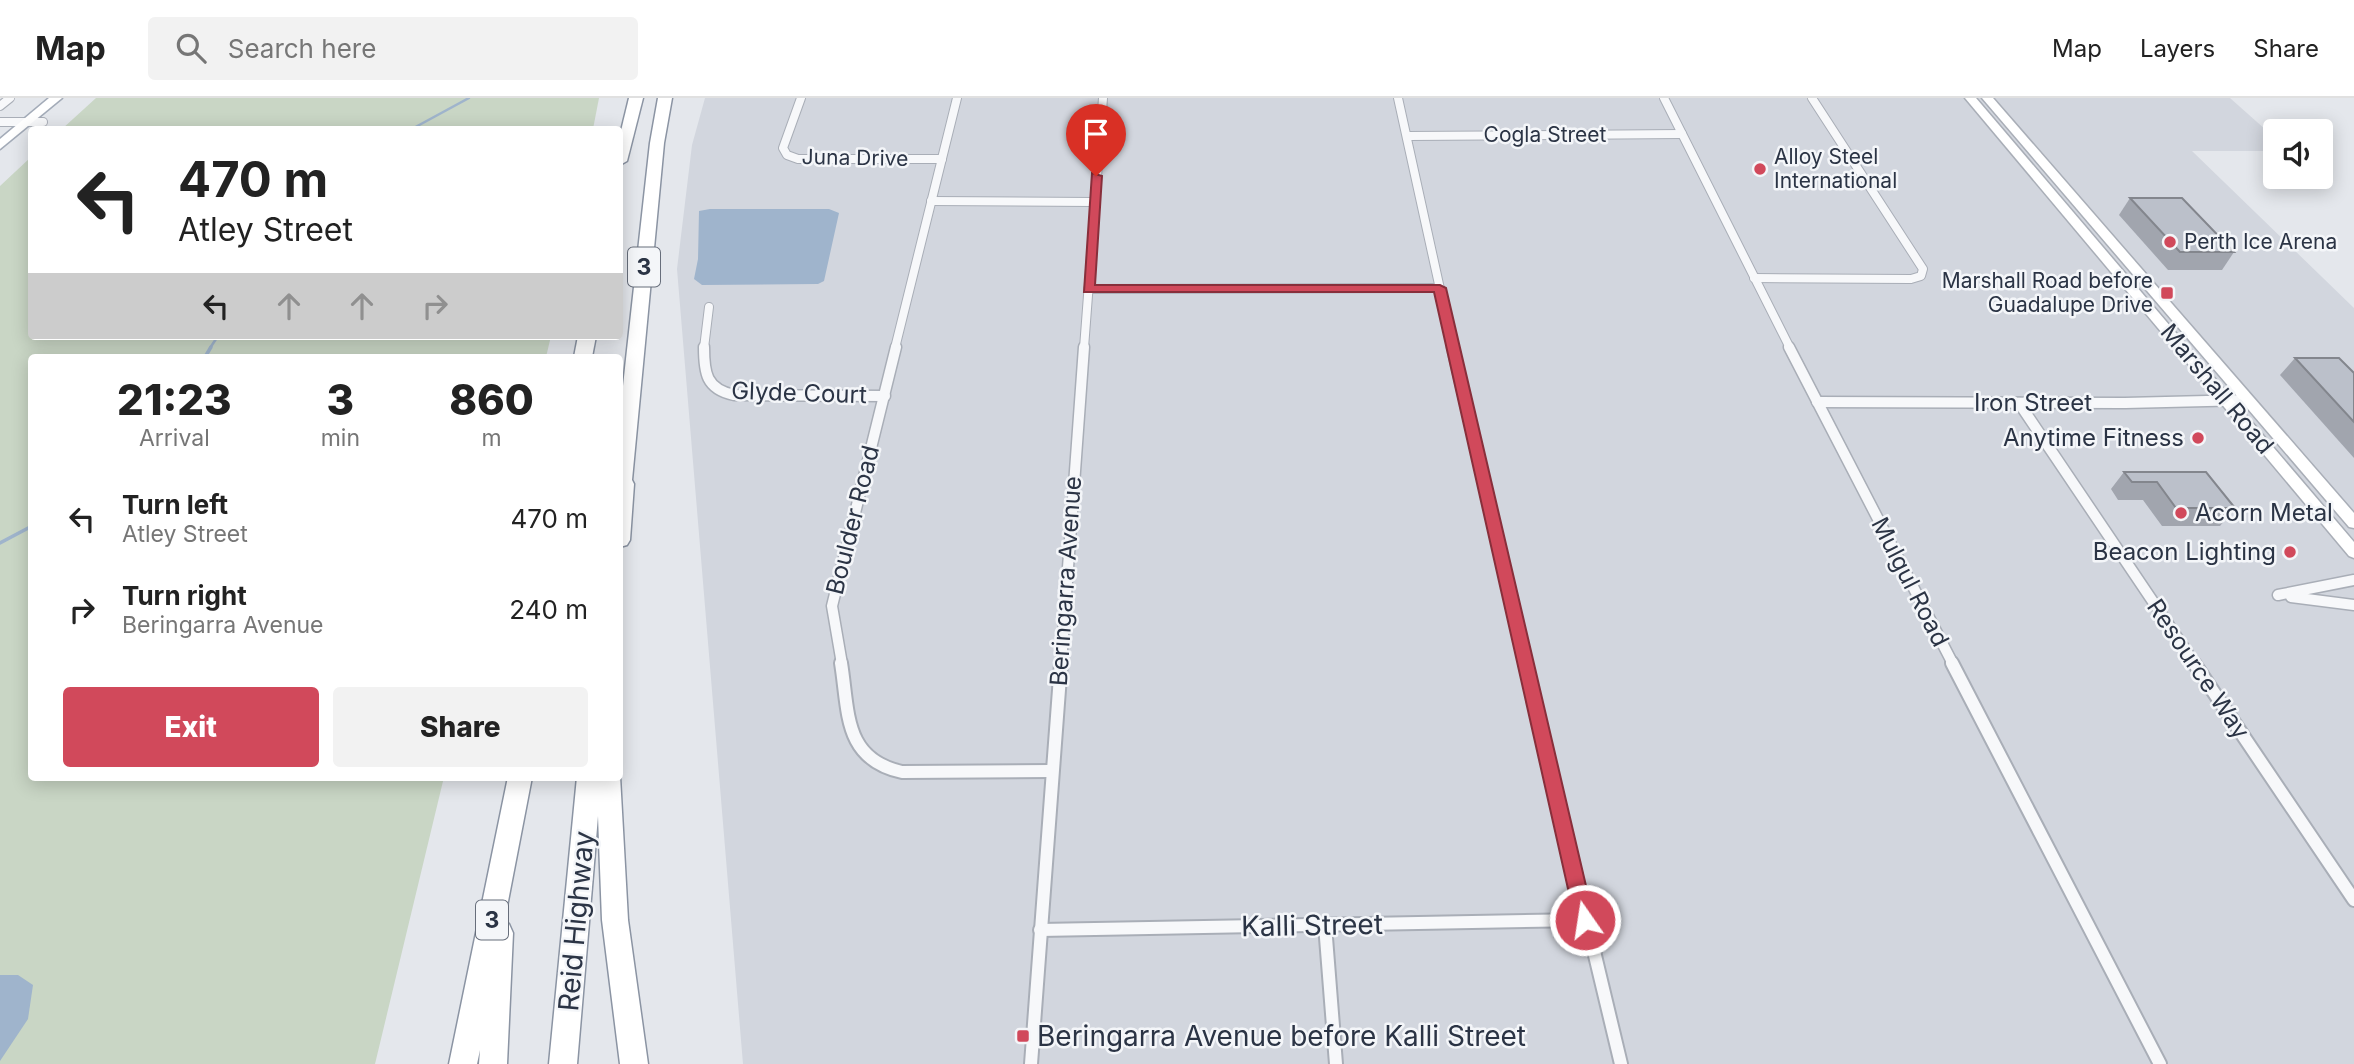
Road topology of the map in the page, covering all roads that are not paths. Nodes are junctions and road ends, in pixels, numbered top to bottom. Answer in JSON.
{"nodes":[{"id":1,"x":10,"y":98,"type":"edge"},
{"id":2,"x":57,"y":98,"type":"edge"},
{"id":3,"x":72,"y":98,"type":"edge"},
{"id":4,"x":626,"y":98,"type":"edge"},
{"id":5,"x":636,"y":98,"type":"edge"},
{"id":6,"x":666,"y":98,"type":"edge"},
{"id":7,"x":676,"y":98,"type":"edge"},
{"id":8,"x":801,"y":98,"type":"edge"},
{"id":9,"x":957,"y":98,"type":"edge"},
{"id":10,"x":1103,"y":98,"type":"edge"},
{"id":11,"x":1398,"y":98,"type":"edge"},
{"id":12,"x":1664,"y":98,"type":"edge"},
{"id":13,"x":1812,"y":98,"type":"edge"},
{"id":14,"x":1970,"y":98,"type":"edge"},
{"id":15,"x":1987,"y":98,"type":"edge"},
{"id":16,"x":0,"y":106,"type":"edge"},
{"id":17,"x":0,"y":122,"type":"edge"},
{"id":18,"x":28,"y":126,"type":"edge"},
{"id":19,"x":35,"y":126,"type":"edge"},
{"id":20,"x":35,"y":126,"type":"edge"},
{"id":21,"x":622,"y":126,"type":"edge"},
{"id":22,"x":28,"y":130,"type":"edge"},
{"id":23,"x":28,"y":133,"type":"edge"},
{"id":24,"x":1682,"y":134,"type":"junction"},
{"id":25,"x":1408,"y":136,"type":"junction"},
{"id":26,"x":0,"y":145,"type":"edge"},
{"id":27,"x":623,"y":148,"type":"edge"},
{"id":28,"x":0,"y":159,"type":"edge"},
{"id":29,"x":942,"y":159,"type":"junction"},
{"id":30,"x":654,"y":173,"type":"junction"},
{"id":31,"x":931,"y":201,"type":"junction"},
{"id":32,"x":1094,"y":202,"type":"junction"},
{"id":33,"x":1754,"y":278,"type":"junction"},
{"id":34,"x":1440,"y":288,"type":"junction"},
{"id":35,"x":1088,"y":289,"type":"junction"},
{"id":36,"x":709,"y":307,"type":"dead end"},
{"id":37,"x":885,"y":396,"type":"junction"},
{"id":38,"x":2226,"y":400,"type":"junction"},
{"id":39,"x":2248,"y":400,"type":"junction"},
{"id":40,"x":1817,"y":402,"type":"junction"},
{"id":41,"x":2020,"y":403,"type":"junction"},
{"id":42,"x":629,"y":416,"type":"junction"},
{"id":43,"x":623,"y":470,"type":"edge"},
{"id":44,"x":623,"y":499,"type":"edge"},
{"id":45,"x":2354,"y":523,"type":"edge"},
{"id":46,"x":2354,"y":552,"type":"edge"},
{"id":47,"x":2354,"y":580,"type":"edge"},
{"id":48,"x":2354,"y":605,"type":"edge"},
{"id":49,"x":1051,"y":771,"type":"junction"},
{"id":50,"x":520,"y":781,"type":"edge"},
{"id":51,"x":520,"y":781,"type":"edge"},
{"id":52,"x":589,"y":781,"type":"edge"},
{"id":53,"x":608,"y":781,"type":"edge"},
{"id":54,"x":2354,"y":900,"type":"edge"},
{"id":55,"x":1585,"y":920,"type":"junction"},
{"id":56,"x":1325,"y":925,"type":"junction"},
{"id":57,"x":1040,"y":929,"type":"junction"},
{"id":58,"x":463,"y":1064,"type":"edge"},
{"id":59,"x":493,"y":1064,"type":"edge"},
{"id":60,"x":563,"y":1064,"type":"edge"},
{"id":61,"x":634,"y":1064,"type":"edge"},
{"id":62,"x":1031,"y":1064,"type":"edge"},
{"id":63,"x":1336,"y":1064,"type":"edge"},
{"id":64,"x":1621,"y":1064,"type":"edge"},
{"id":65,"x":2160,"y":1064,"type":"edge"}],
"edges":[{"from":1,"to":16,"type":"street"},
{"from":2,"to":19,"type":"main road"},
{"from":3,"to":20,"type":"main road"},
{"from":4,"to":21,"type":"highway"},
{"from":5,"to":27,"type":"highway"},
{"from":6,"to":30,"type":"highway","number":"3"},
{"from":7,"to":30,"type":"highway"},
{"from":8,"to":29,"type":"street","name":"Juna Drive"},
{"from":9,"to":29,"type":"street","name":"Boulder Road"},
{"from":10,"to":32,"type":"street","name":"Beringarra Avenue"},
{"from":11,"to":25,"type":"street"},
{"from":12,"to":24,"type":"street","name":"Mulgul Road"},
{"from":13,"to":33,"type":"street"},
{"from":14,"to":38,"type":"main road","name":"Marshall Road"},
{"from":15,"to":39,"type":"main road","name":"Marshall Road"},
{"from":17,"to":18,"type":"street"},
{"from":22,"to":26,"type":"main road"},
{"from":23,"to":28,"type":"main road"},
{"from":24,"to":25,"type":"street","name":"Cogla Street"},
{"from":24,"to":33,"type":"street","name":"Mulgul Road"},
{"from":25,"to":34,"type":"street"},
{"from":29,"to":31,"type":"street","name":"Boulder Road"},
{"from":30,"to":42,"type":"highway","number":"3"},
{"from":31,"to":32,"type":"street"},
{"from":31,"to":37,"type":"street","name":"Boulder Road"},
{"from":32,"to":35,"type":"street","name":"Beringarra Avenue"},
{"from":33,"to":40,"type":"street","name":"Mulgul Road"},
{"from":34,"to":35,"type":"street"},
{"from":34,"to":55,"type":"street"},
{"from":35,"to":49,"type":"street","name":"Beringarra Avenue"},
{"from":36,"to":37,"type":"street","name":"Glyde Court"},
{"from":37,"to":49,"type":"street","name":"Boulder Road"},
{"from":38,"to":39,"type":"street","name":"Iron Street"},
{"from":38,"to":41,"type":"street","name":"Iron Street"},
{"from":38,"to":46,"type":"main road","name":"Marshall Road"},
{"from":39,"to":45,"type":"main road","name":"Marshall Road"},
{"from":40,"to":41,"type":"street","name":"Iron Street"},
{"from":40,"to":65,"type":"street","name":"Mulgul Road"},
{"from":41,"to":54,"type":"street","name":"Resource Way"},
{"from":42,"to":43,"type":"highway","number":"3"},
{"from":42,"to":44,"type":"highway"},
{"from":47,"to":48,"type":"street"},
{"from":49,"to":57,"type":"street","name":"Beringarra Avenue"},
{"from":50,"to":58,"type":"highway","number":"3"},
{"from":51,"to":59,"type":"highway","number":"3"},
{"from":52,"to":60,"type":"highway","name":"Reid Highway"},
{"from":53,"to":61,"type":"highway"},
{"from":55,"to":56,"type":"street","name":"Kalli Street"},
{"from":55,"to":64,"type":"street"},
{"from":56,"to":57,"type":"street","name":"Kalli Street"},
{"from":56,"to":63,"type":"street"},
{"from":57,"to":62,"type":"street","name":"Beringarra Avenue"}]}
